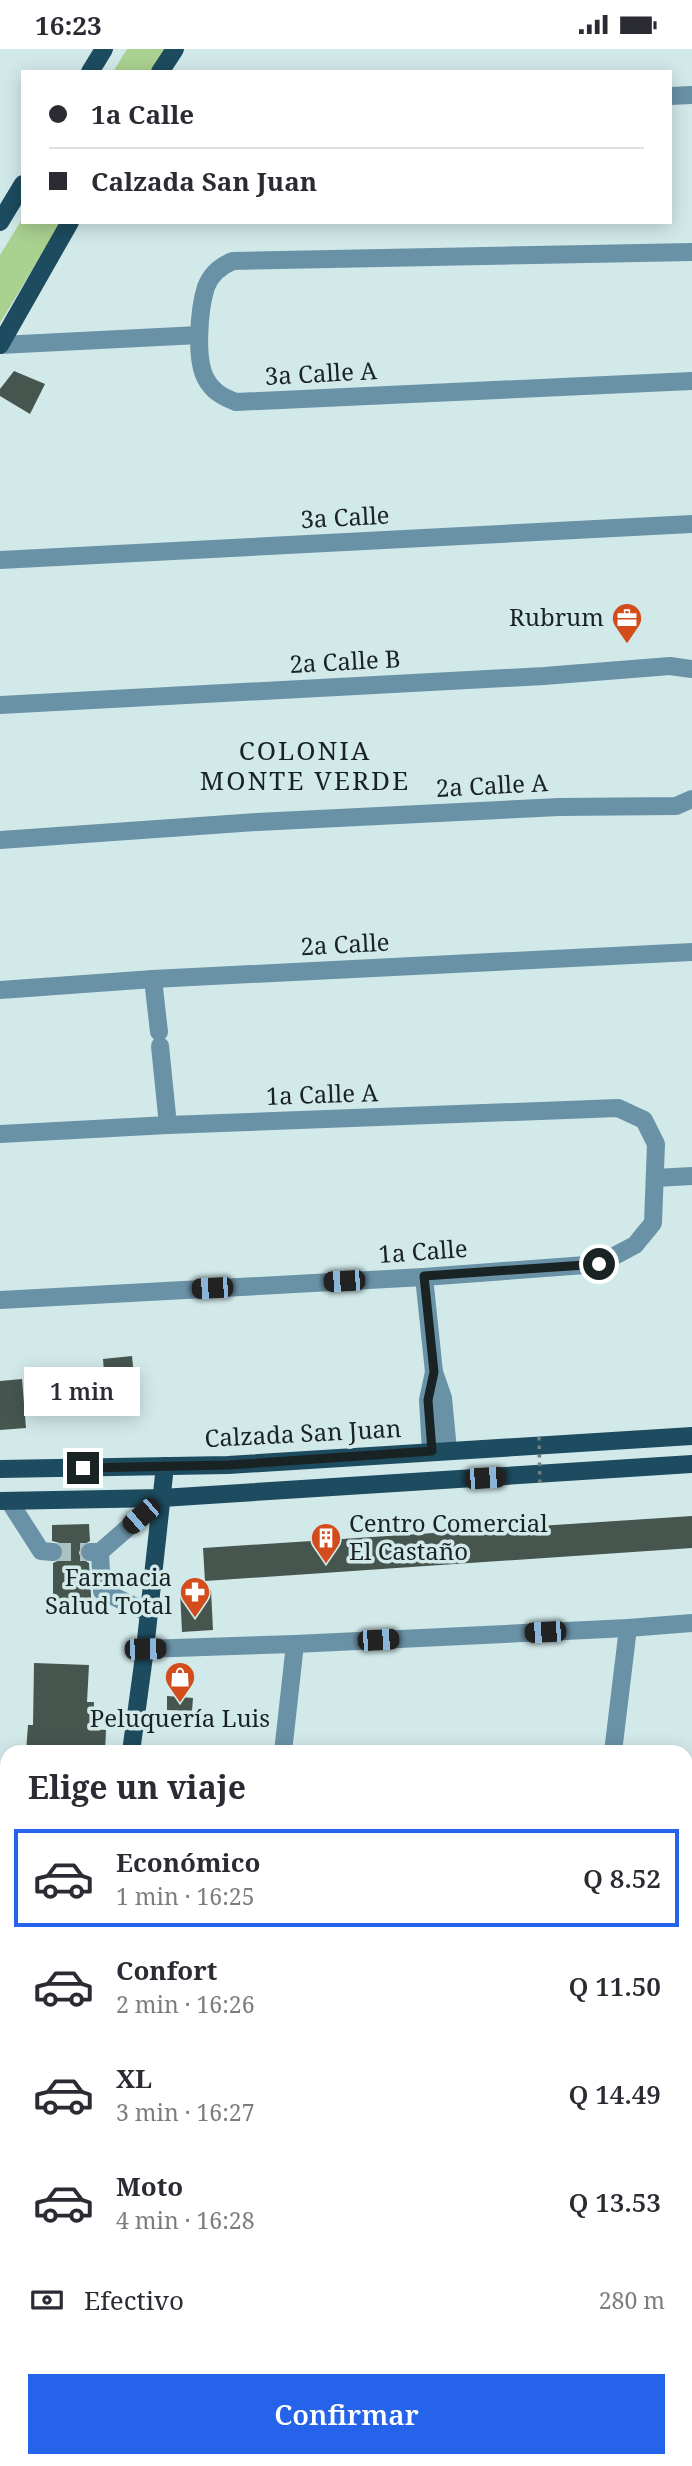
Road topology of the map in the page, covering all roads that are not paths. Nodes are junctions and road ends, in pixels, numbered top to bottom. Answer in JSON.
{"nodes":[{"id":1,"x":104,"y":49,"type":"edge"},
{"id":2,"x":175,"y":49,"type":"edge"},
{"id":3,"x":91,"y":70,"type":"edge"},
{"id":4,"x":161,"y":70,"type":"edge"},
{"id":5,"x":692,"y":95,"type":"edge"},
{"id":6,"x":672,"y":96,"type":"edge"},
{"id":7,"x":21,"y":187,"type":"edge"},
{"id":8,"x":0,"y":222,"type":"edge"},
{"id":9,"x":69,"y":224,"type":"edge"},
{"id":10,"x":692,"y":252,"type":"edge"},
{"id":11,"x":199,"y":335,"type":"junction"},
{"id":12,"x":0,"y":345,"type":"edge"},
{"id":13,"x":692,"y":381,"type":"edge"},
{"id":14,"x":692,"y":524,"type":"edge"},
{"id":15,"x":0,"y":560,"type":"edge"},
{"id":16,"x":692,"y":669,"type":"edge"},
{"id":17,"x":0,"y":705,"type":"edge"},
{"id":18,"x":692,"y":799,"type":"edge"},
{"id":19,"x":0,"y":840,"type":"edge"},
{"id":20,"x":692,"y":952,"type":"edge"},
{"id":21,"x":153,"y":979,"type":"junction"},
{"id":22,"x":0,"y":990,"type":"edge"},
{"id":23,"x":168,"y":1125,"type":"junction"},
{"id":24,"x":0,"y":1134,"type":"edge"},
{"id":25,"x":692,"y":1176,"type":"edge"},
{"id":26,"x":655,"y":1178,"type":"junction"},
{"id":27,"x":424,"y":1276,"type":"junction"},
{"id":28,"x":0,"y":1300,"type":"edge"},
{"id":29,"x":692,"y":1436,"type":"edge"},
{"id":30,"x":440,"y":1451,"type":"junction"},
{"id":31,"x":692,"y":1464,"type":"edge"},
{"id":32,"x":165,"y":1466,"type":"junction"},
{"id":33,"x":0,"y":1469,"type":"edge"},
{"id":34,"x":162,"y":1498,"type":"junction"},
{"id":35,"x":4,"y":1501,"type":"edge"},
{"id":36,"x":53,"y":1552,"type":"tunnel mouth"},
{"id":37,"x":149,"y":1613,"type":"junction"},
{"id":38,"x":692,"y":1623,"type":"edge"},
{"id":39,"x":628,"y":1628,"type":"junction"},
{"id":40,"x":295,"y":1644,"type":"junction"},
{"id":41,"x":145,"y":1649,"type":"junction"},
{"id":42,"x":132,"y":1745,"type":"edge"},
{"id":43,"x":284,"y":1745,"type":"edge"},
{"id":44,"x":615,"y":1745,"type":"edge"}],
"edges":[{"from":1,"to":3,"type":"main road"},
{"from":2,"to":4,"type":"main road"},
{"from":5,"to":6,"type":"street"},
{"from":7,"to":8,"type":"main road"},
{"from":9,"to":12,"type":"main road"},
{"from":10,"to":11,"type":"street","name":"3a Calle A"},
{"from":11,"to":12,"type":"street"},
{"from":11,"to":13,"type":"street","name":"3a Calle A"},
{"from":14,"to":15,"type":"street","name":"3a Calle"},
{"from":16,"to":17,"type":"street","name":"2a Calle B"},
{"from":18,"to":19,"type":"street","name":"2a Calle A"},
{"from":20,"to":21,"type":"street","name":"2a Calle"},
{"from":21,"to":22,"type":"street","name":"2a Calle"},
{"from":21,"to":23,"type":"street"},
{"from":23,"to":24,"type":"street","name":"1a Calle A"},
{"from":23,"to":26,"type":"street","name":"1a Calle A"},
{"from":25,"to":26,"type":"street"},
{"from":26,"to":27,"type":"street","name":"1a Calle"},
{"from":27,"to":28,"type":"street","name":"1a Calle"},
{"from":27,"to":30,"type":"street"},
{"from":29,"to":30,"type":"main road","name":"Calzada San Juan"},
{"from":30,"to":32,"type":"main road","name":"Calzada San Juan"},
{"from":31,"to":34,"type":"main road"},
{"from":32,"to":33,"type":"main road","name":"Calzada San Juan"},
{"from":32,"to":34,"type":"main road"},
{"from":34,"to":35,"type":"main road"},
{"from":34,"to":37,"type":"main road"},
{"from":34,"to":37,"type":"street"},
{"from":35,"to":36,"type":"street"},
{"from":37,"to":41,"type":"main road"},
{"from":38,"to":39,"type":"street"},
{"from":39,"to":40,"type":"street"},
{"from":39,"to":44,"type":"street"},
{"from":40,"to":41,"type":"street"},
{"from":40,"to":43,"type":"street"},
{"from":41,"to":42,"type":"main road"}]}
